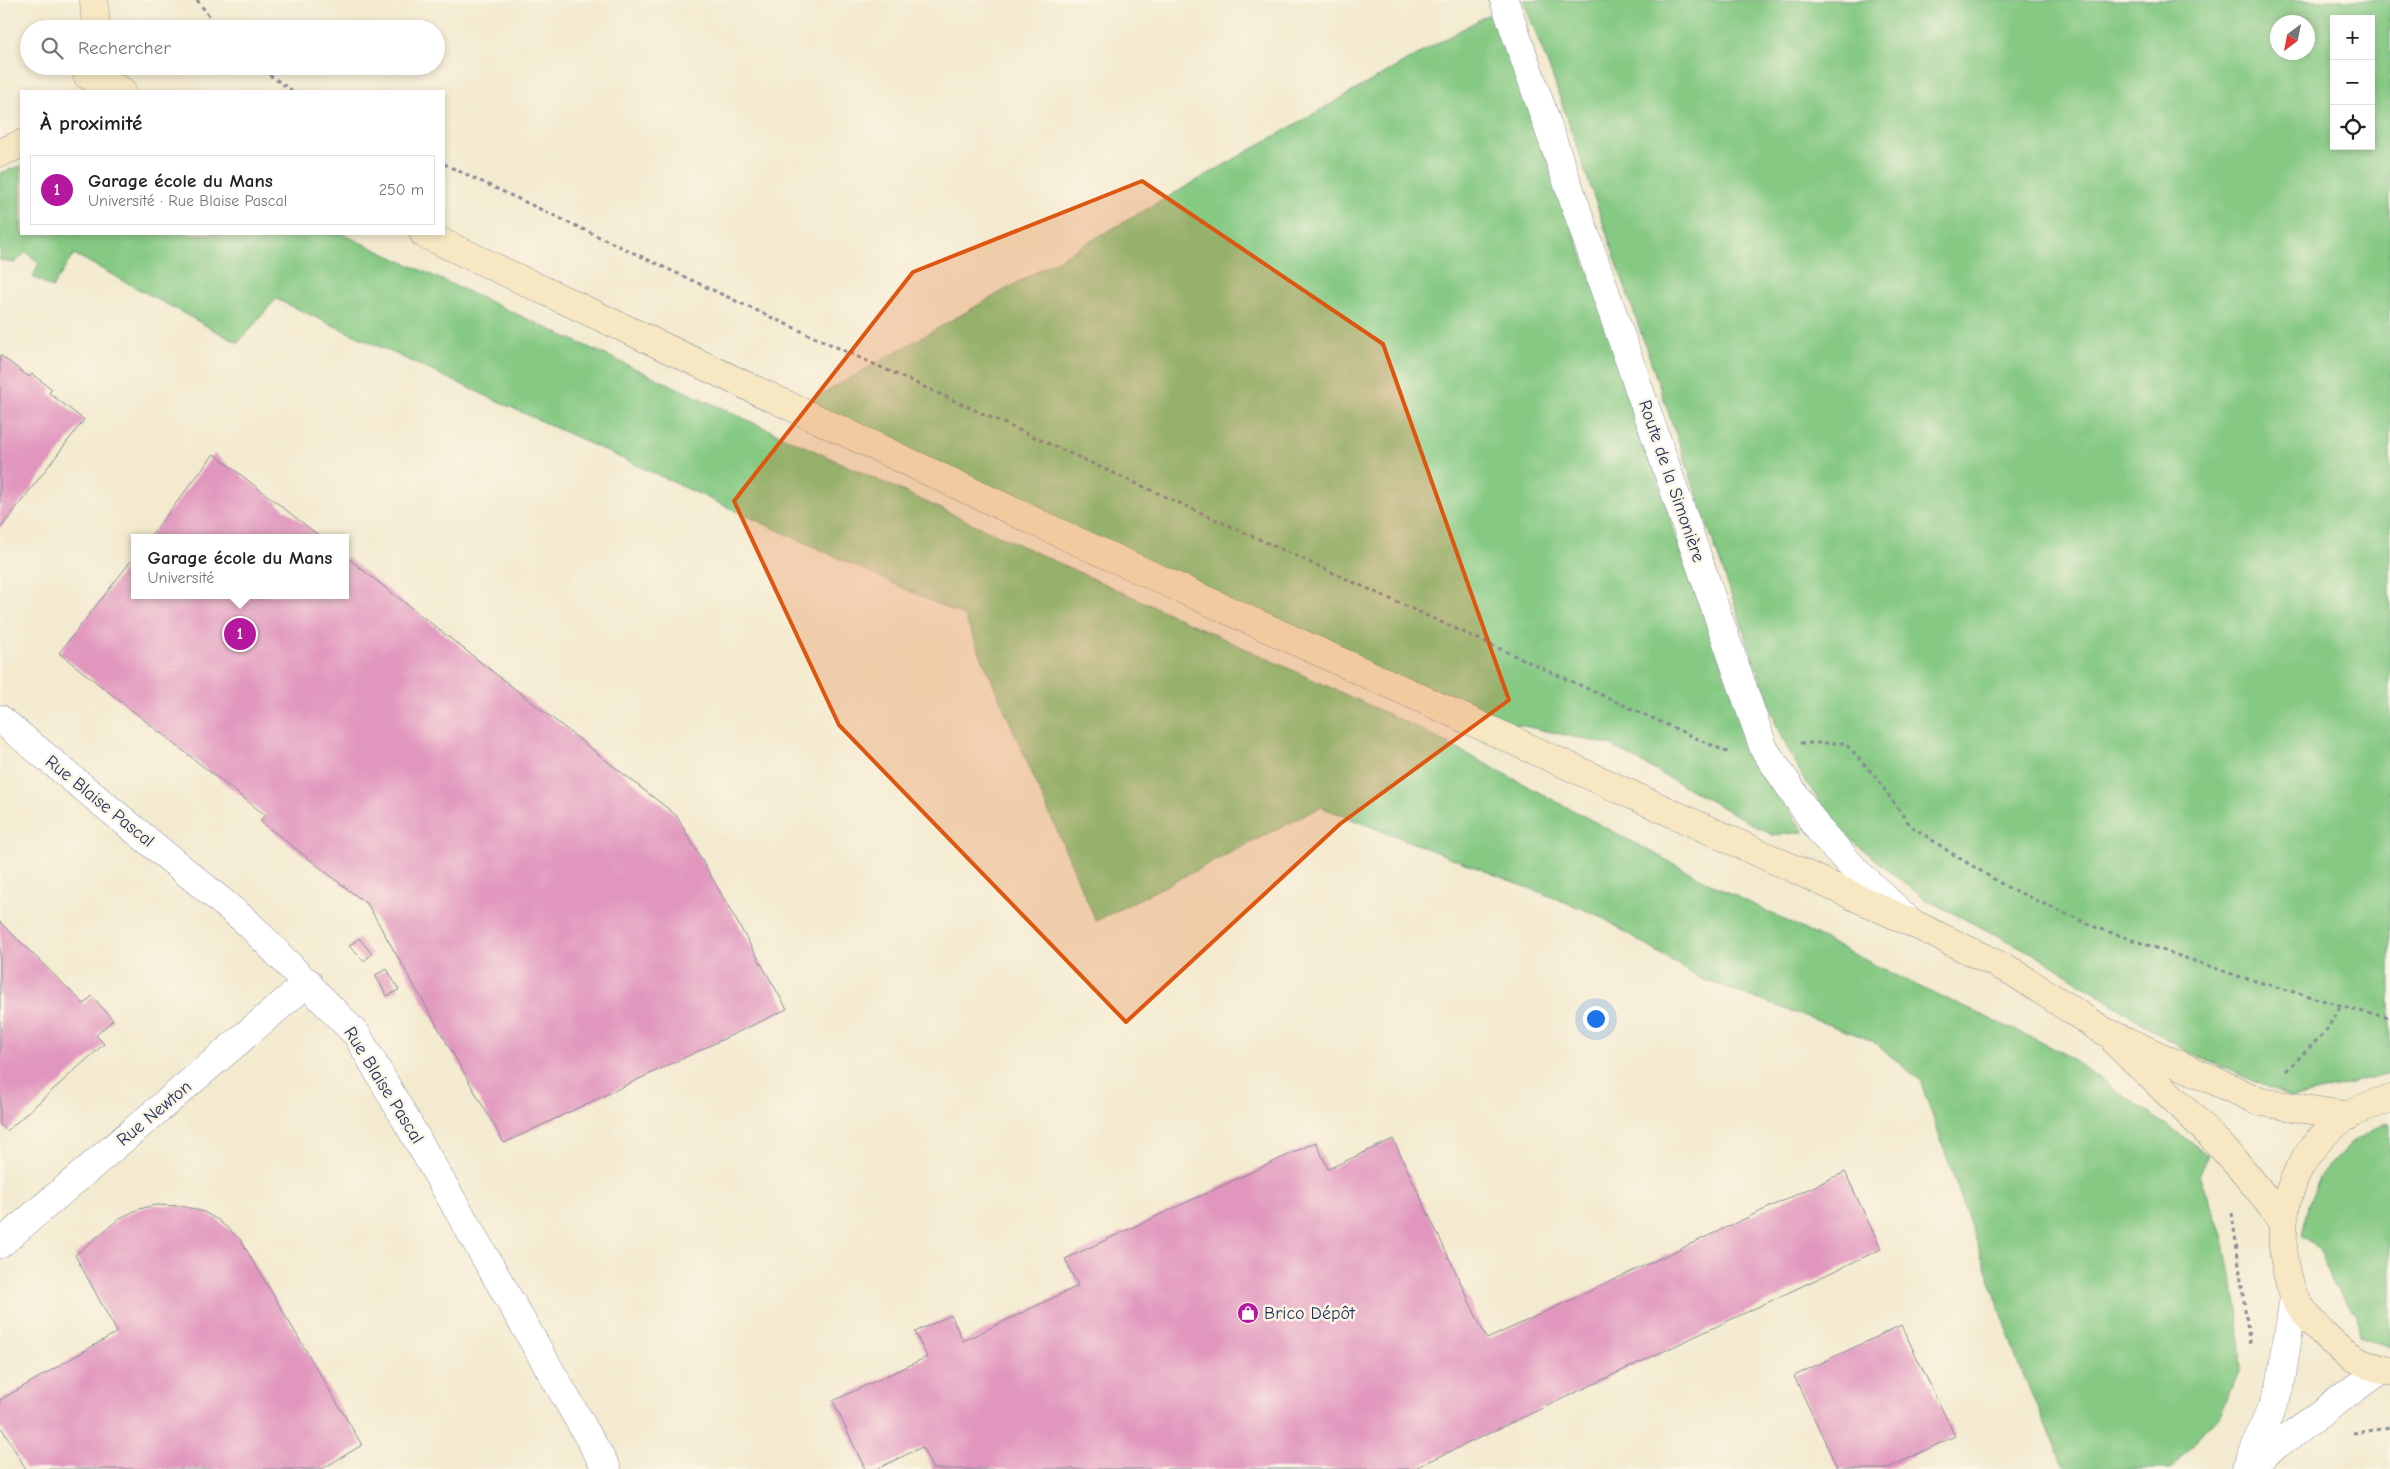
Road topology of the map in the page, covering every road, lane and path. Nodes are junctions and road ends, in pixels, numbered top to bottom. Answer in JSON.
{"nodes":[{"id":1,"x":94,"y":0,"type":"edge"},
{"id":2,"x":196,"y":0,"type":"edge"},
{"id":3,"x":1504,"y":0,"type":"edge"},
{"id":4,"x":95,"y":20,"type":"edge"},
{"id":5,"x":212,"y":20,"type":"edge"},
{"id":6,"x":269,"y":75,"type":"edge"},
{"id":7,"x":84,"y":77,"type":"edge"},
{"id":8,"x":119,"y":90,"type":"edge"},
{"id":9,"x":292,"y":90,"type":"edge"},
{"id":10,"x":20,"y":144,"type":"edge"},
{"id":11,"x":0,"y":153,"type":"edge"},
{"id":12,"x":445,"y":164,"type":"edge"},
{"id":13,"x":426,"y":235,"type":"edge"},
{"id":14,"x":0,"y":719,"type":"edge"},
{"id":15,"x":1764,"y":749,"type":"junction"},
{"id":16,"x":1910,"y":922,"type":"junction"},
{"id":17,"x":308,"y":982,"type":"junction"},
{"id":18,"x":2341,"y":1005,"type":"junction"},
{"id":19,"x":2390,"y":1018,"type":"edge"},
{"id":20,"x":2102,"y":1030,"type":"junction"},
{"id":21,"x":2281,"y":1076,"type":"dead end"},
{"id":22,"x":2390,"y":1099,"type":"edge"},
{"id":23,"x":2348,"y":1116,"type":"junction"},
{"id":24,"x":2230,"y":1209,"type":"dead end"},
{"id":25,"x":2282,"y":1222,"type":"junction"},
{"id":26,"x":0,"y":1244,"type":"edge"},
{"id":27,"x":2294,"y":1296,"type":"junction"},
{"id":28,"x":2251,"y":1350,"type":"dead end"},
{"id":29,"x":2385,"y":1370,"type":"edge"},
{"id":30,"x":2390,"y":1428,"type":"edge"},
{"id":31,"x":2347,"y":1434,"type":"dead end"},
{"id":32,"x":2246,"y":1468,"type":"edge"},
{"id":33,"x":607,"y":1469,"type":"edge"}],
"edges":[{"from":1,"to":4,"type":"main road"},
{"from":2,"to":5,"type":"path"},
{"from":3,"to":15,"type":"street","name":"Route de la Simonière"},
{"from":6,"to":9,"type":"path"},
{"from":7,"to":8,"type":"main road"},
{"from":10,"to":11,"type":"main road"},
{"from":12,"to":15,"type":"path"},
{"from":13,"to":16,"type":"main road"},
{"from":14,"to":17,"type":"street","name":"Rue Blaise Pascal"},
{"from":15,"to":16,"type":"street","name":"Route de la Simonière"},
{"from":15,"to":18,"type":"path"},
{"from":16,"to":20,"type":"main road"},
{"from":17,"to":26,"type":"street","name":"Rue Newton"},
{"from":17,"to":33,"type":"street","name":"Rue Blaise Pascal"},
{"from":18,"to":19,"type":"path"},
{"from":18,"to":21,"type":"path"},
{"from":20,"to":23,"type":"main road"},
{"from":20,"to":25,"type":"main road"},
{"from":22,"to":23,"type":"main road"},
{"from":23,"to":25,"type":"main road"},
{"from":24,"to":28,"type":"path"},
{"from":25,"to":27,"type":"main road"},
{"from":27,"to":29,"type":"main road"},
{"from":27,"to":32,"type":"street"},
{"from":29,"to":32,"type":"street"},
{"from":30,"to":31,"type":"path"}]}
